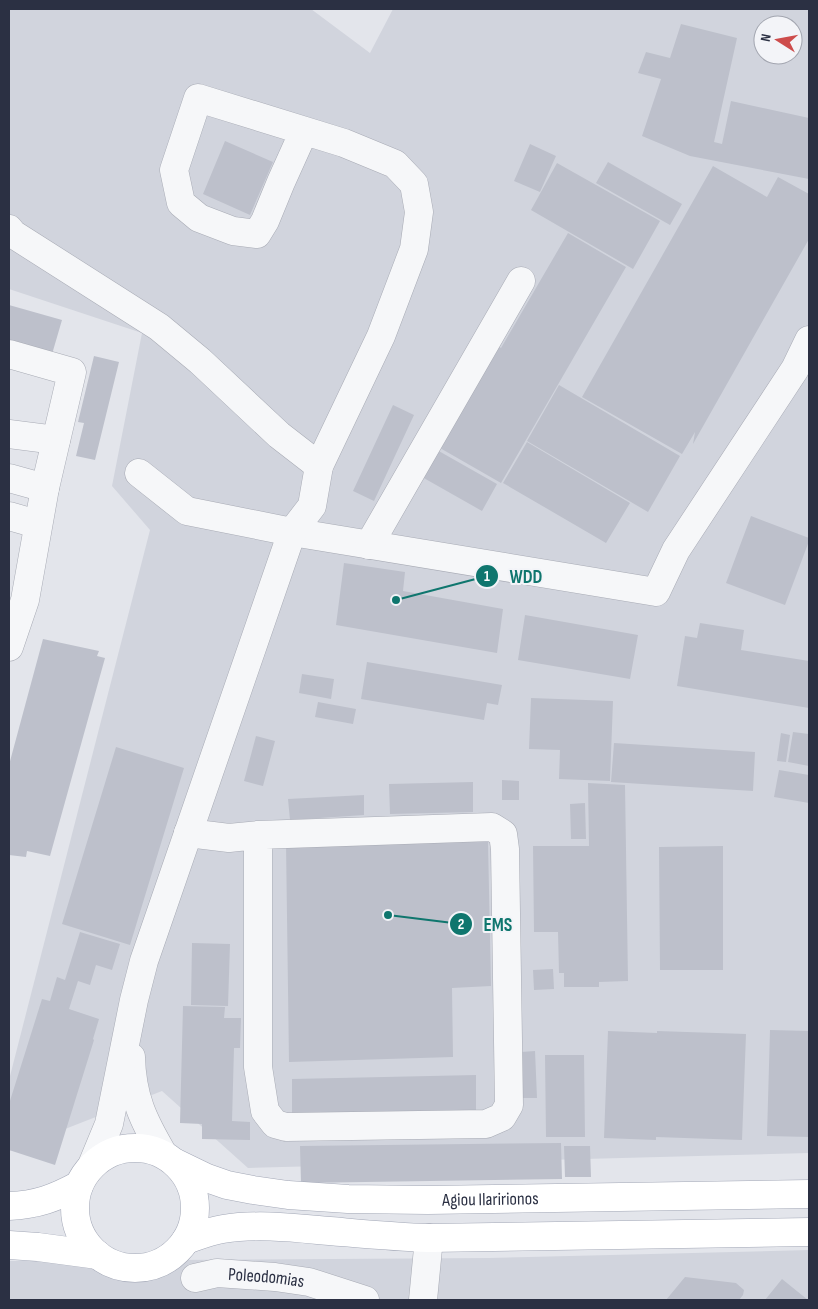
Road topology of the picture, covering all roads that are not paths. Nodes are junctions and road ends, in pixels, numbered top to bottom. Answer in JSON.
{"nodes":[{"id":1,"x":304,"y":131,"type":"junction"},
{"id":2,"x":9,"y":229,"type":"edge"},
{"id":3,"x":521,"y":281,"type":"dead end"},
{"id":4,"x":809,"y":340,"type":"edge"},
{"id":5,"x":9,"y":354,"type":"edge"},
{"id":6,"x":802,"y":372,"type":"edge"},
{"id":7,"x":9,"y":434,"type":"edge"},
{"id":8,"x":56,"y":440,"type":"junction"},
{"id":9,"x":319,"y":466,"type":"junction"},
{"id":10,"x":139,"y":472,"type":"dead end"},
{"id":11,"x":9,"y":478,"type":"edge"},
{"id":12,"x":45,"y":488,"type":"junction"},
{"id":13,"x":9,"y":516,"type":"edge"},
{"id":14,"x":37,"y":524,"type":"junction"},
{"id":15,"x":292,"y":532,"type":"junction"},
{"id":16,"x":369,"y":545,"type":"junction"},
{"id":17,"x":9,"y":647,"type":"edge"},
{"id":18,"x":188,"y":833,"type":"junction"},
{"id":19,"x":258,"y":835,"type":"junction"},
{"id":20,"x":134,"y":1000,"type":"junction"},
{"id":21,"x":170,"y":1158,"type":"junction"},
{"id":22,"x":86,"y":1175,"type":"junction"},
{"id":23,"x":809,"y":1194,"type":"edge"},
{"id":24,"x":9,"y":1206,"type":"edge"},
{"id":25,"x":809,"y":1232,"type":"edge"},
{"id":26,"x":429,"y":1238,"type":"junction"},
{"id":27,"x":186,"y":1240,"type":"junction"},
{"id":28,"x":9,"y":1245,"type":"edge"},
{"id":29,"x":98,"y":1255,"type":"junction"},
{"id":30,"x":195,"y":1278,"type":"dead end"},
{"id":31,"x":365,"y":1300,"type":"edge"},
{"id":32,"x":423,"y":1300,"type":"edge"}],
"edges":[{"from":1,"to":1,"type":"street"},
{"from":1,"to":9,"type":"street"},
{"from":2,"to":9,"type":"street"},
{"from":3,"to":16,"type":"street"},
{"from":4,"to":6,"type":"street"},
{"from":5,"to":8,"type":"street"},
{"from":6,"to":16,"type":"street"},
{"from":7,"to":8,"type":"street"},
{"from":8,"to":12,"type":"street"},
{"from":9,"to":15,"type":"street"},
{"from":10,"to":15,"type":"street"},
{"from":11,"to":12,"type":"street"},
{"from":12,"to":14,"type":"street"},
{"from":13,"to":14,"type":"street"},
{"from":14,"to":17,"type":"street"},
{"from":15,"to":16,"type":"street"},
{"from":15,"to":18,"type":"street"},
{"from":18,"to":19,"type":"street"},
{"from":18,"to":20,"type":"street"},
{"from":19,"to":19,"type":"street"},
{"from":20,"to":21,"type":"street"},
{"from":20,"to":22,"type":"street"},
{"from":21,"to":22,"type":"main road"},
{"from":21,"to":23,"type":"main road","name":"Agiou Ilaririonos"},
{"from":21,"to":27,"type":"main road"},
{"from":22,"to":24,"type":"main road"},
{"from":22,"to":29,"type":"main road"},
{"from":25,"to":26,"type":"main road"},
{"from":26,"to":27,"type":"main road"},
{"from":26,"to":32,"type":"street"},
{"from":27,"to":29,"type":"main road"},
{"from":28,"to":29,"type":"main road"},
{"from":30,"to":31,"type":"street","name":"Poleodomias"}]}
